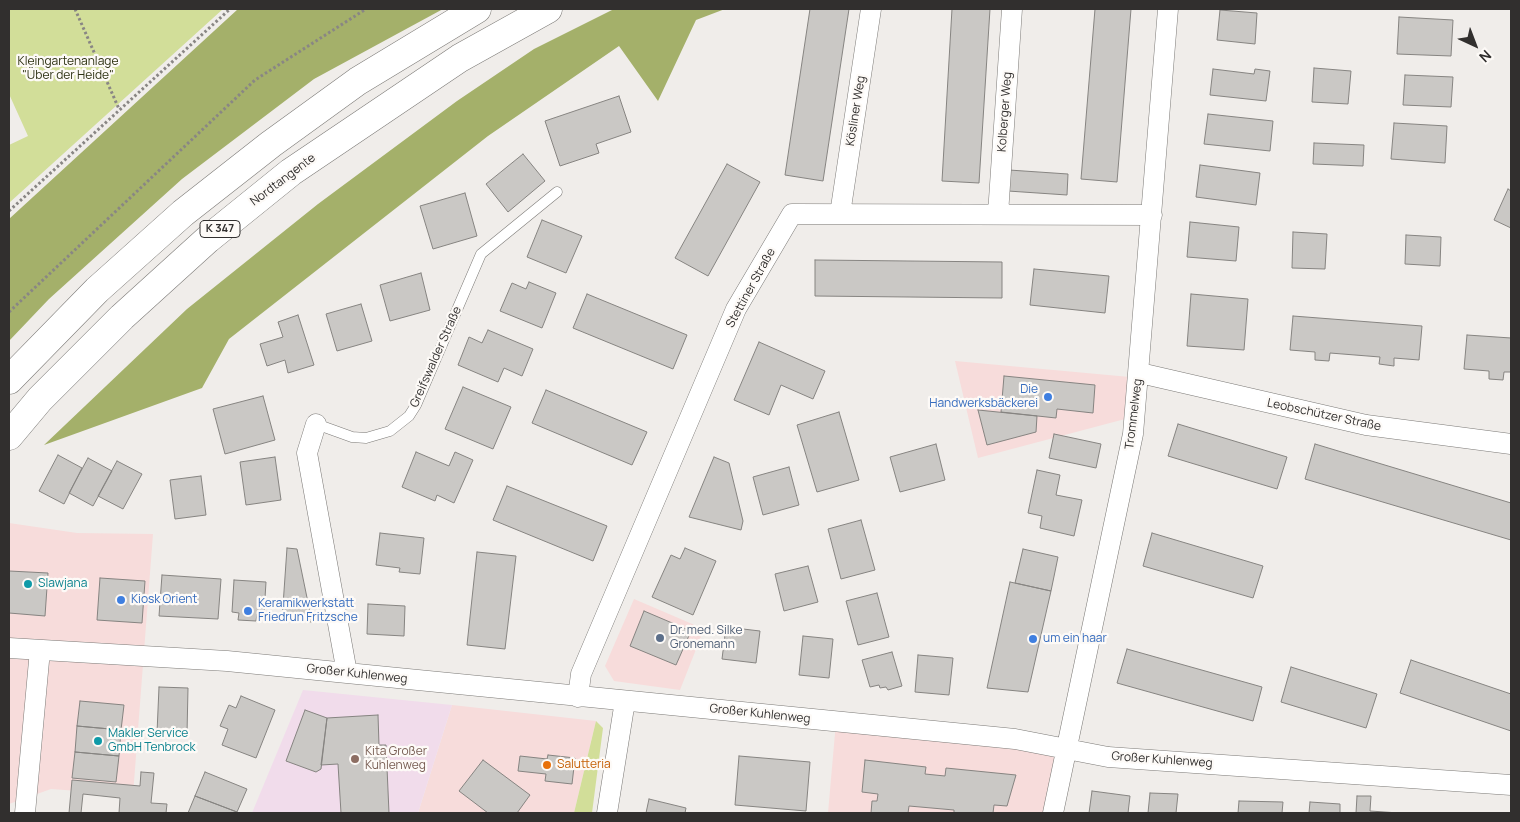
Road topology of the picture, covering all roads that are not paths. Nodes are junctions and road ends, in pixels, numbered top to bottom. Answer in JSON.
{"nodes":[{"id":1,"x":477,"y":9,"type":"edge"},
{"id":2,"x":548,"y":9,"type":"edge"},
{"id":3,"x":871,"y":9,"type":"edge"},
{"id":4,"x":1012,"y":9,"type":"edge"},
{"id":5,"x":1168,"y":9,"type":"edge"},
{"id":6,"x":557,"y":192,"type":"dead end"},
{"id":7,"x":840,"y":214,"type":"junction"},
{"id":8,"x":998,"y":214,"type":"junction"},
{"id":9,"x":1152,"y":215,"type":"junction"},
{"id":10,"x":1140,"y":373,"type":"junction"},
{"id":11,"x":9,"y":380,"type":"edge"},
{"id":12,"x":316,"y":424,"type":"joint"},
{"id":13,"x":9,"y":436,"type":"edge"},
{"id":14,"x":1511,"y":444,"type":"edge"},
{"id":15,"x":9,"y":648,"type":"edge"},
{"id":16,"x":40,"y":650,"type":"junction"},
{"id":17,"x":347,"y":673,"type":"junction"},
{"id":18,"x":578,"y":696,"type":"junction"},
{"id":19,"x":625,"y":701,"type":"junction"},
{"id":20,"x":1067,"y":749,"type":"junction"},
{"id":21,"x":1511,"y":784,"type":"edge"},
{"id":22,"x":25,"y":813,"type":"edge"},
{"id":23,"x":606,"y":813,"type":"edge"},
{"id":24,"x":1053,"y":813,"type":"edge"}],
"edges":[{"from":1,"to":11,"type":"highway","number":"K 347"},
{"from":2,"to":13,"type":"highway","name":"Nordtangente","number":"K 347"},
{"from":3,"to":7,"type":"street","name":"Kösliner Weg"},
{"from":4,"to":8,"type":"street","name":"Kolberger Weg"},
{"from":5,"to":9,"type":"street","name":"Trommelweg"},
{"from":6,"to":12,"type":"lane","name":"Greifswalder Straße"},
{"from":7,"to":8,"type":"street","name":"Stettiner Straße"},
{"from":7,"to":18,"type":"street","name":"Stettiner Straße"},
{"from":8,"to":9,"type":"street","name":"Stettiner Straße"},
{"from":9,"to":10,"type":"street","name":"Trommelweg"},
{"from":10,"to":14,"type":"street","name":"Leobschützer Straße"},
{"from":10,"to":20,"type":"street","name":"Trommelweg"},
{"from":12,"to":17,"type":"street","name":"Greifswalder Straße"},
{"from":15,"to":16,"type":"street","name":"Großer Kuhlenweg"},
{"from":16,"to":17,"type":"street","name":"Großer Kuhlenweg"},
{"from":16,"to":22,"type":"street"},
{"from":17,"to":18,"type":"street","name":"Großer Kuhlenweg"},
{"from":18,"to":19,"type":"street","name":"Großer Kuhlenweg"},
{"from":19,"to":20,"type":"street","name":"Großer Kuhlenweg"},
{"from":19,"to":23,"type":"street"},
{"from":20,"to":21,"type":"street","name":"Großer Kuhlenweg"},
{"from":20,"to":24,"type":"street","name":"Trommelweg"}]}
